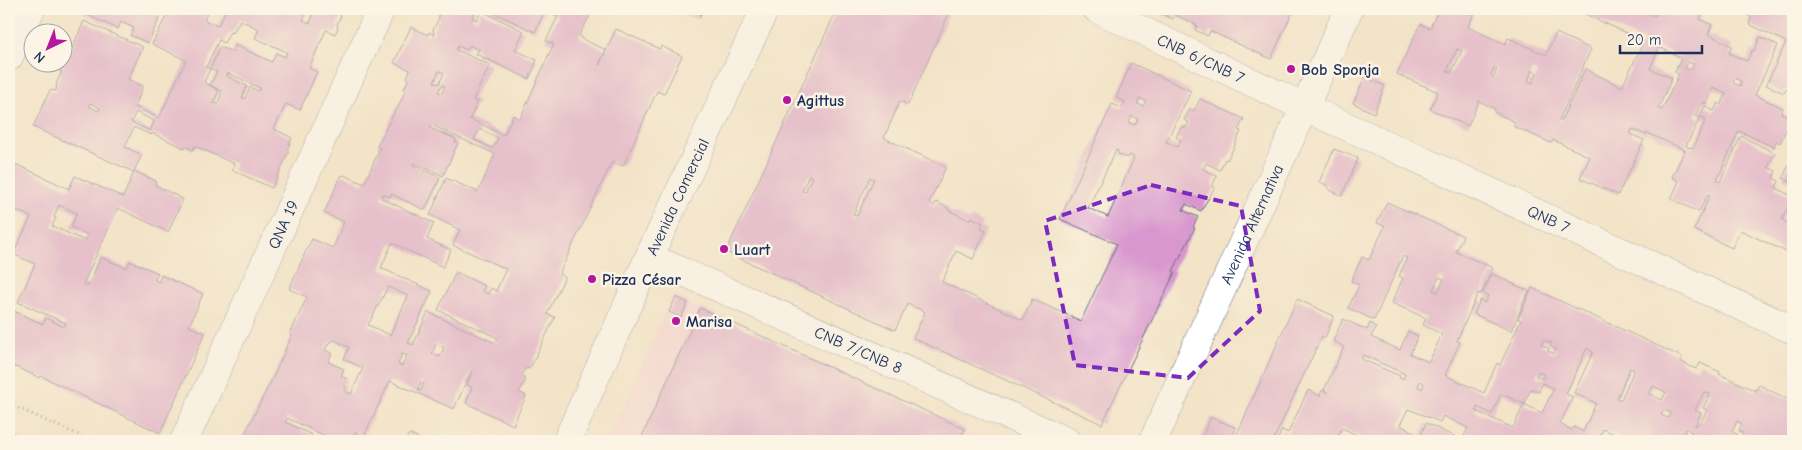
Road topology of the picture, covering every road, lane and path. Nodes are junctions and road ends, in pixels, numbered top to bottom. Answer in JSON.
{"nodes":[{"id":1,"x":31,"y":9,"type":"edge"},
{"id":2,"x":381,"y":9,"type":"edge"},
{"id":3,"x":765,"y":9,"type":"edge"},
{"id":4,"x":1097,"y":9,"type":"edge"},
{"id":5,"x":1349,"y":9,"type":"edge"},
{"id":6,"x":9,"y":57,"type":"edge"},
{"id":7,"x":1304,"y":107,"type":"junction"},
{"id":8,"x":649,"y":257,"type":"junction"},
{"id":9,"x":1793,"y":330,"type":"edge"},
{"id":10,"x":9,"y":404,"type":"edge"},
{"id":11,"x":92,"y":441,"type":"edge"},
{"id":12,"x":184,"y":441,"type":"edge"},
{"id":13,"x":567,"y":441,"type":"edge"},
{"id":14,"x":1066,"y":441,"type":"edge"},
{"id":15,"x":1153,"y":441,"type":"edge"}],
"edges":[{"from":1,"to":6,"type":"street"},
{"from":2,"to":12,"type":"street","name":"QNA 19"},
{"from":3,"to":8,"type":"street","name":"Avenida Comercial"},
{"from":4,"to":7,"type":"street","name":"CNB 6/CNB 7"},
{"from":5,"to":7,"type":"street","name":"Avenida Alternativa"},
{"from":7,"to":9,"type":"street","name":"QNB 7"},
{"from":7,"to":15,"type":"street","name":"Avenida Alternativa"},
{"from":8,"to":13,"type":"street","name":"Avenida Comercial"},
{"from":8,"to":14,"type":"street","name":"CNB 7/CNB 8"},
{"from":10,"to":11,"type":"path"}]}
